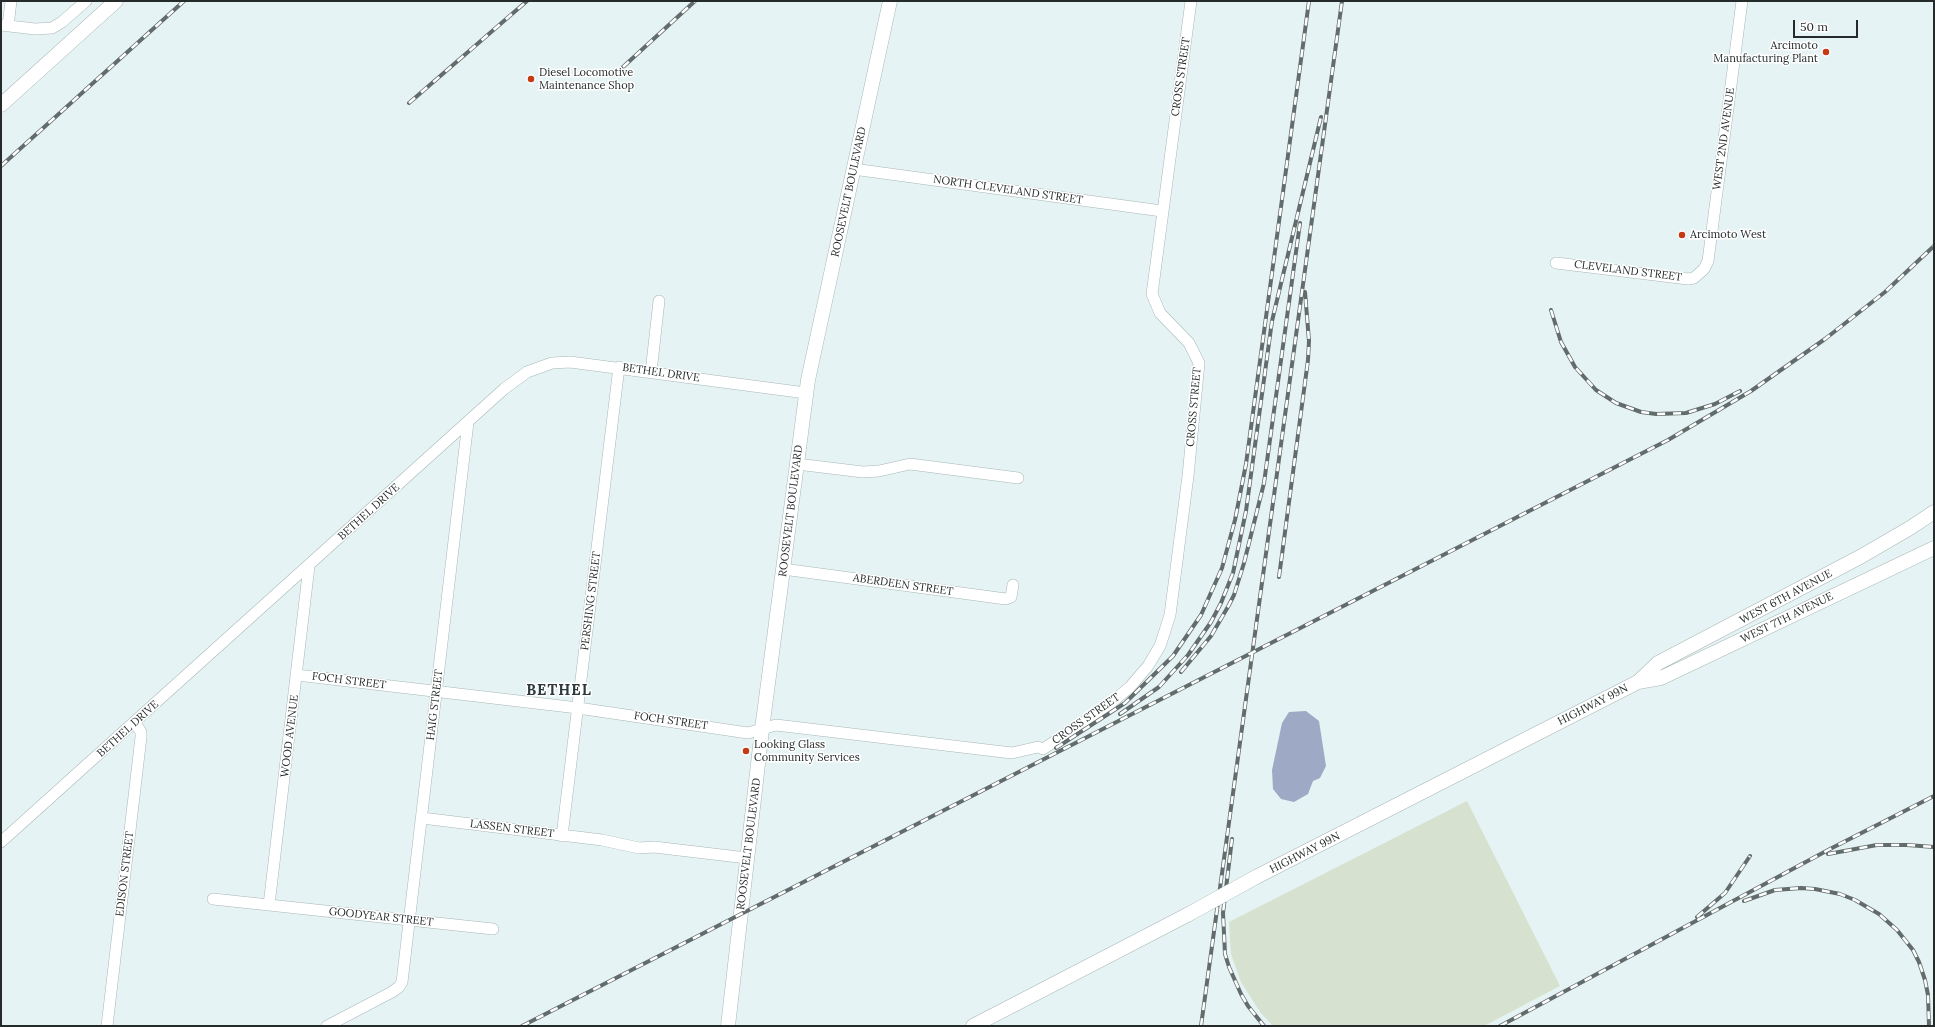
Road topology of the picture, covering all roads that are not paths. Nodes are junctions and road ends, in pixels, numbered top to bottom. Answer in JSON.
{"nodes":[{"id":1,"x":12,"y":1,"type":"edge"},
{"id":2,"x":86,"y":1,"type":"edge"},
{"id":3,"x":116,"y":1,"type":"edge"},
{"id":4,"x":890,"y":1,"type":"edge"},
{"id":5,"x":1191,"y":1,"type":"edge"},
{"id":6,"x":1742,"y":1,"type":"edge"},
{"id":7,"x":5,"y":26,"type":"edge"},
{"id":8,"x":1,"y":105,"type":"edge"},
{"id":9,"x":853,"y":169,"type":"junction"},
{"id":10,"x":1162,"y":210,"type":"junction"},
{"id":11,"x":1556,"y":263,"type":"dead end"},
{"id":12,"x":1699,"y":274,"type":"joint"},
{"id":13,"x":659,"y":301,"type":"dead end"},
{"id":14,"x":619,"y":367,"type":"junction"},
{"id":15,"x":651,"y":372,"type":"junction"},
{"id":16,"x":806,"y":393,"type":"junction"},
{"id":17,"x":468,"y":422,"type":"junction"},
{"id":18,"x":797,"y":464,"type":"junction"},
{"id":19,"x":1018,"y":478,"type":"dead end"},
{"id":20,"x":1934,"y":512,"type":"edge"},
{"id":21,"x":1934,"y":548,"type":"edge"},
{"id":22,"x":309,"y":566,"type":"junction"},
{"id":23,"x":783,"y":569,"type":"junction"},
{"id":24,"x":1014,"y":585,"type":"dead end"},
{"id":25,"x":297,"y":675,"type":"junction"},
{"id":26,"x":1638,"y":682,"type":"junction"},
{"id":27,"x":437,"y":691,"type":"junction"},
{"id":28,"x":578,"y":708,"type":"junction"},
{"id":29,"x":135,"y":723,"type":"junction"},
{"id":30,"x":762,"y":729,"type":"junction"},
{"id":31,"x":1043,"y":749,"type":"joint"},
{"id":32,"x":422,"y":818,"type":"junction"},
{"id":33,"x":562,"y":836,"type":"junction"},
{"id":34,"x":1,"y":842,"type":"edge"},
{"id":35,"x":748,"y":858,"type":"junction"},
{"id":36,"x":213,"y":899,"type":"dead end"},
{"id":37,"x":269,"y":905,"type":"junction"},
{"id":38,"x":409,"y":920,"type":"junction"},
{"id":39,"x":493,"y":929,"type":"dead end"},
{"id":40,"x":107,"y":1026,"type":"edge"},
{"id":41,"x":328,"y":1026,"type":"edge"},
{"id":42,"x":728,"y":1026,"type":"edge"},
{"id":43,"x":973,"y":1026,"type":"edge"}],
"edges":[{"from":1,"to":7,"type":"street"},
{"from":2,"to":7,"type":"street"},
{"from":3,"to":8,"type":"main road"},
{"from":4,"to":9,"type":"main road","name":"ROOSEVELT BOULEVARD"},
{"from":5,"to":10,"type":"street","name":"CROSS STREET"},
{"from":6,"to":12,"type":"street","name":"WEST 2ND AVENUE"},
{"from":9,"to":10,"type":"street","name":"NORTH CLEVELAND STREET"},
{"from":9,"to":16,"type":"main road","name":"ROOSEVELT BOULEVARD"},
{"from":10,"to":31,"type":"street","name":"CROSS STREET"},
{"from":11,"to":12,"type":"street","name":"CLEVELAND STREET"},
{"from":13,"to":15,"type":"street"},
{"from":14,"to":15,"type":"street","name":"BETHEL DRIVE"},
{"from":14,"to":17,"type":"street","name":"BETHEL DRIVE"},
{"from":14,"to":28,"type":"street","name":"PERSHING STREET"},
{"from":15,"to":16,"type":"street","name":"BETHEL DRIVE"},
{"from":16,"to":18,"type":"main road","name":"ROOSEVELT BOULEVARD"},
{"from":17,"to":22,"type":"street","name":"BETHEL DRIVE"},
{"from":17,"to":27,"type":"street","name":"HAIG STREET"},
{"from":18,"to":19,"type":"street"},
{"from":18,"to":23,"type":"main road","name":"ROOSEVELT BOULEVARD"},
{"from":20,"to":26,"type":"main road","name":"WEST 6TH AVENUE"},
{"from":21,"to":26,"type":"main road","name":"WEST 7TH AVENUE"},
{"from":22,"to":25,"type":"street","name":"WOOD AVENUE"},
{"from":22,"to":29,"type":"street","name":"BETHEL DRIVE"},
{"from":23,"to":24,"type":"street","name":"ABERDEEN STREET"},
{"from":23,"to":30,"type":"main road","name":"ROOSEVELT BOULEVARD"},
{"from":25,"to":27,"type":"street","name":"FOCH STREET"},
{"from":25,"to":37,"type":"street","name":"WOOD AVENUE"},
{"from":26,"to":43,"type":"main road","name":"HIGHWAY 99N","bridge":true},
{"from":27,"to":28,"type":"street","name":"FOCH STREET"},
{"from":27,"to":32,"type":"street","name":"HAIG STREET"},
{"from":28,"to":30,"type":"street","name":"FOCH STREET"},
{"from":28,"to":33,"type":"street","name":"PERSHING STREET"},
{"from":29,"to":34,"type":"street","name":"BETHEL DRIVE"},
{"from":29,"to":40,"type":"street","name":"EDISON STREET"},
{"from":30,"to":31,"type":"street","name":"FOCH STREET"},
{"from":30,"to":35,"type":"main road","name":"ROOSEVELT BOULEVARD"},
{"from":32,"to":33,"type":"street","name":"LASSEN STREET"},
{"from":32,"to":38,"type":"street","name":"HAIG STREET"},
{"from":33,"to":35,"type":"street","name":"LASSEN STREET"},
{"from":35,"to":42,"type":"main road","name":"ROOSEVELT BOULEVARD"},
{"from":36,"to":37,"type":"street","name":"GOODYEAR STREET"},
{"from":37,"to":38,"type":"street","name":"GOODYEAR STREET"},
{"from":38,"to":39,"type":"street","name":"GOODYEAR STREET"},
{"from":38,"to":41,"type":"street","name":"HAIG STREET"}]}
